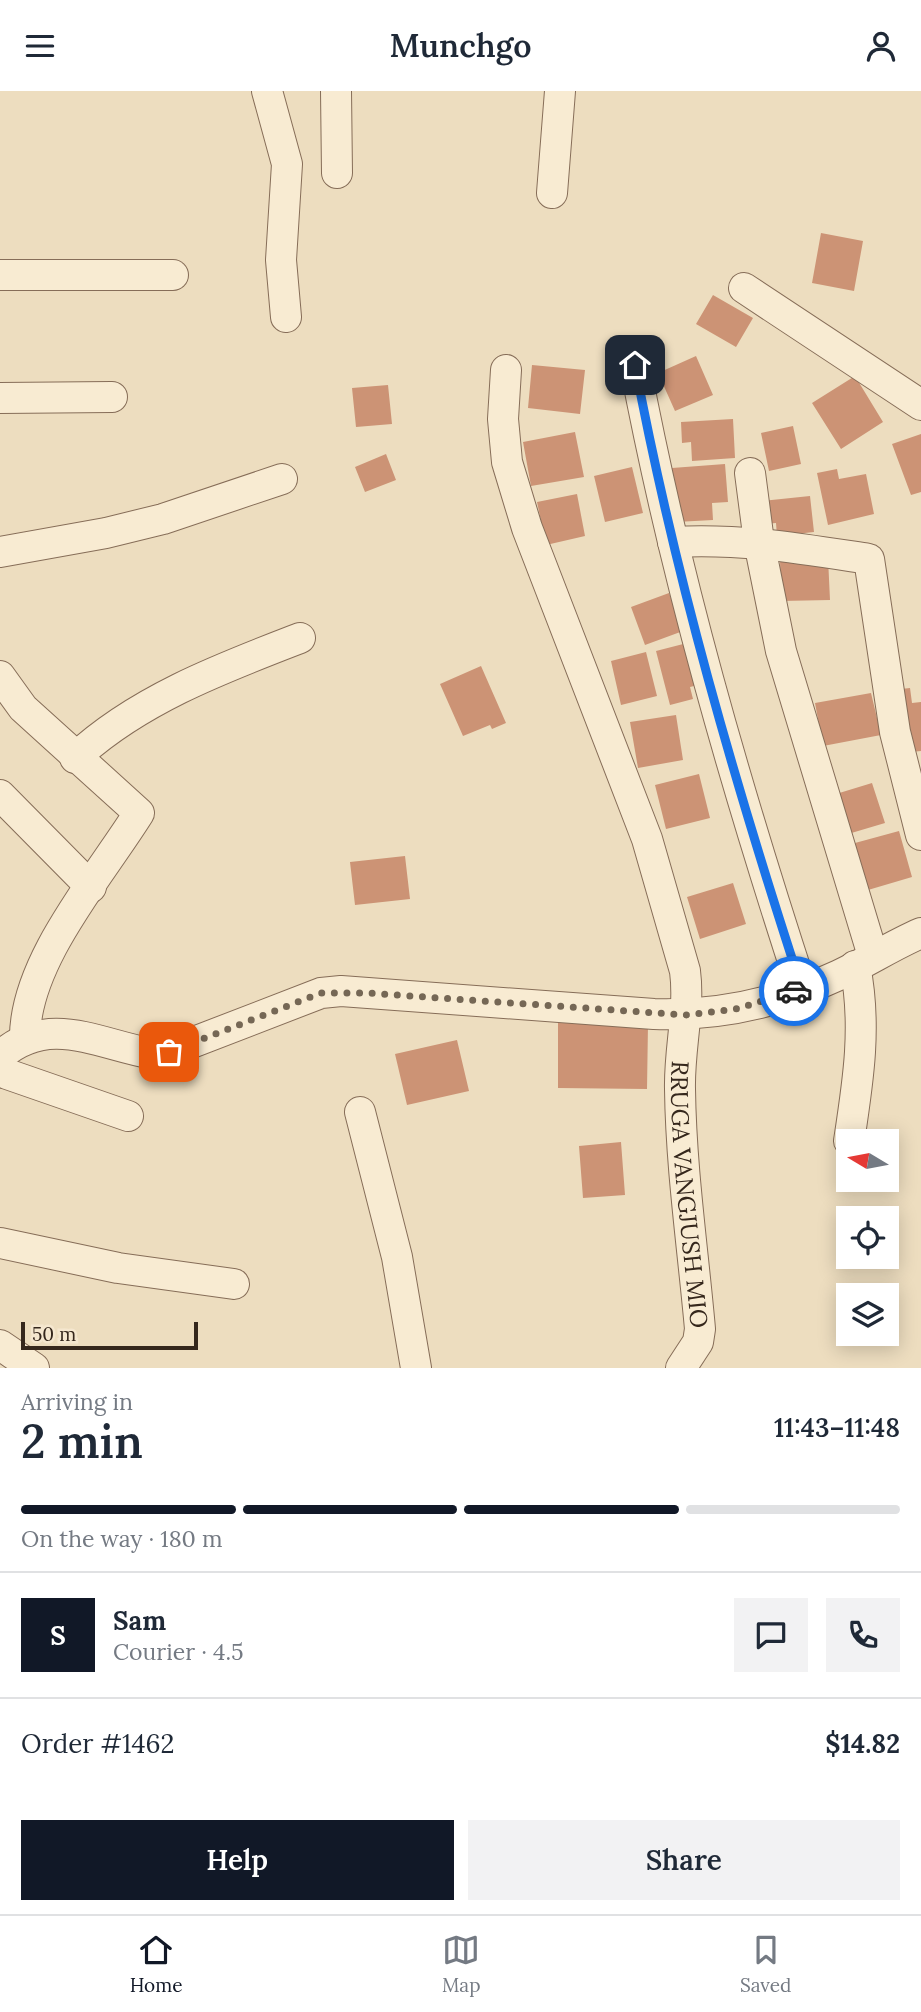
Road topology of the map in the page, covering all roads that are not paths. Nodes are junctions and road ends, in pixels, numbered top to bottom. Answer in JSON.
{"nodes":[{"id":1,"x":267,"y":91,"type":"edge"},
{"id":2,"x":335,"y":91,"type":"edge"},
{"id":3,"x":560,"y":91,"type":"edge"},
{"id":4,"x":337,"y":173,"type":"dead end"},
{"id":5,"x":552,"y":193,"type":"dead end"},
{"id":6,"x":0,"y":275,"type":"edge"},
{"id":7,"x":173,"y":275,"type":"dead end"},
{"id":8,"x":744,"y":288,"type":"dead end"},
{"id":9,"x":286,"y":317,"type":"dead end"},
{"id":10,"x":635,"y":365,"type":"dead end"},
{"id":11,"x":506,"y":370,"type":"dead end"},
{"id":12,"x":0,"y":397,"type":"edge"},
{"id":13,"x":112,"y":397,"type":"dead end"},
{"id":14,"x":921,"y":405,"type":"edge"},
{"id":15,"x":750,"y":473,"type":"dead end"},
{"id":16,"x":282,"y":479,"type":"dead end"},
{"id":17,"x":673,"y":542,"type":"junction"},
{"id":18,"x":759,"y":542,"type":"junction"},
{"id":19,"x":0,"y":552,"type":"edge"},
{"id":20,"x":300,"y":638,"type":"dead end"},
{"id":21,"x":0,"y":676,"type":"edge"},
{"id":22,"x":75,"y":758,"type":"junction"},
{"id":23,"x":0,"y":795,"type":"edge"},
{"id":24,"x":921,"y":835,"type":"edge"},
{"id":25,"x":91,"y":887,"type":"junction"},
{"id":26,"x":921,"y":933,"type":"edge"},
{"id":27,"x":864,"y":961,"type":"junction"},
{"id":28,"x":802,"y":989,"type":"junction"},
{"id":29,"x":686,"y":1015,"type":"junction"},
{"id":30,"x":25,"y":1037,"type":"junction"},
{"id":31,"x":0,"y":1056,"type":"edge"},
{"id":32,"x":0,"y":1064,"type":"edge"},
{"id":33,"x":360,"y":1112,"type":"dead end"},
{"id":34,"x":128,"y":1116,"type":"dead end"},
{"id":35,"x":850,"y":1129,"type":"edge"},
{"id":36,"x":0,"y":1243,"type":"edge"},
{"id":37,"x":234,"y":1284,"type":"dead end"},
{"id":38,"x":0,"y":1345,"type":"edge"},
{"id":39,"x":34,"y":1368,"type":"edge"},
{"id":40,"x":416,"y":1368,"type":"edge"},
{"id":41,"x":681,"y":1368,"type":"edge"}],
"edges":[{"from":1,"to":9,"type":"street"},
{"from":2,"to":4,"type":"street"},
{"from":3,"to":5,"type":"street"},
{"from":6,"to":7,"type":"street"},
{"from":8,"to":14,"type":"street"},
{"from":10,"to":17,"type":"street"},
{"from":11,"to":29,"type":"street","name":"RRUGA VANGJUSH MIO"},
{"from":12,"to":13,"type":"street"},
{"from":15,"to":18,"type":"street"},
{"from":16,"to":19,"type":"street"},
{"from":17,"to":18,"type":"street"},
{"from":17,"to":28,"type":"street"},
{"from":18,"to":24,"type":"street"},
{"from":18,"to":27,"type":"street"},
{"from":20,"to":22,"type":"street"},
{"from":21,"to":22,"type":"street"},
{"from":22,"to":25,"type":"street"},
{"from":23,"to":25,"type":"street"},
{"from":25,"to":30,"type":"street"},
{"from":26,"to":27,"type":"street"},
{"from":27,"to":28,"type":"street"},
{"from":27,"to":35,"type":"street"},
{"from":28,"to":29,"type":"street"},
{"from":29,"to":30,"type":"street"},
{"from":29,"to":41,"type":"street","name":"RRUGA VANGJUSH MIO"},
{"from":30,"to":31,"type":"street"},
{"from":32,"to":34,"type":"street"},
{"from":33,"to":40,"type":"street"},
{"from":36,"to":37,"type":"street"},
{"from":38,"to":39,"type":"street"}]}
